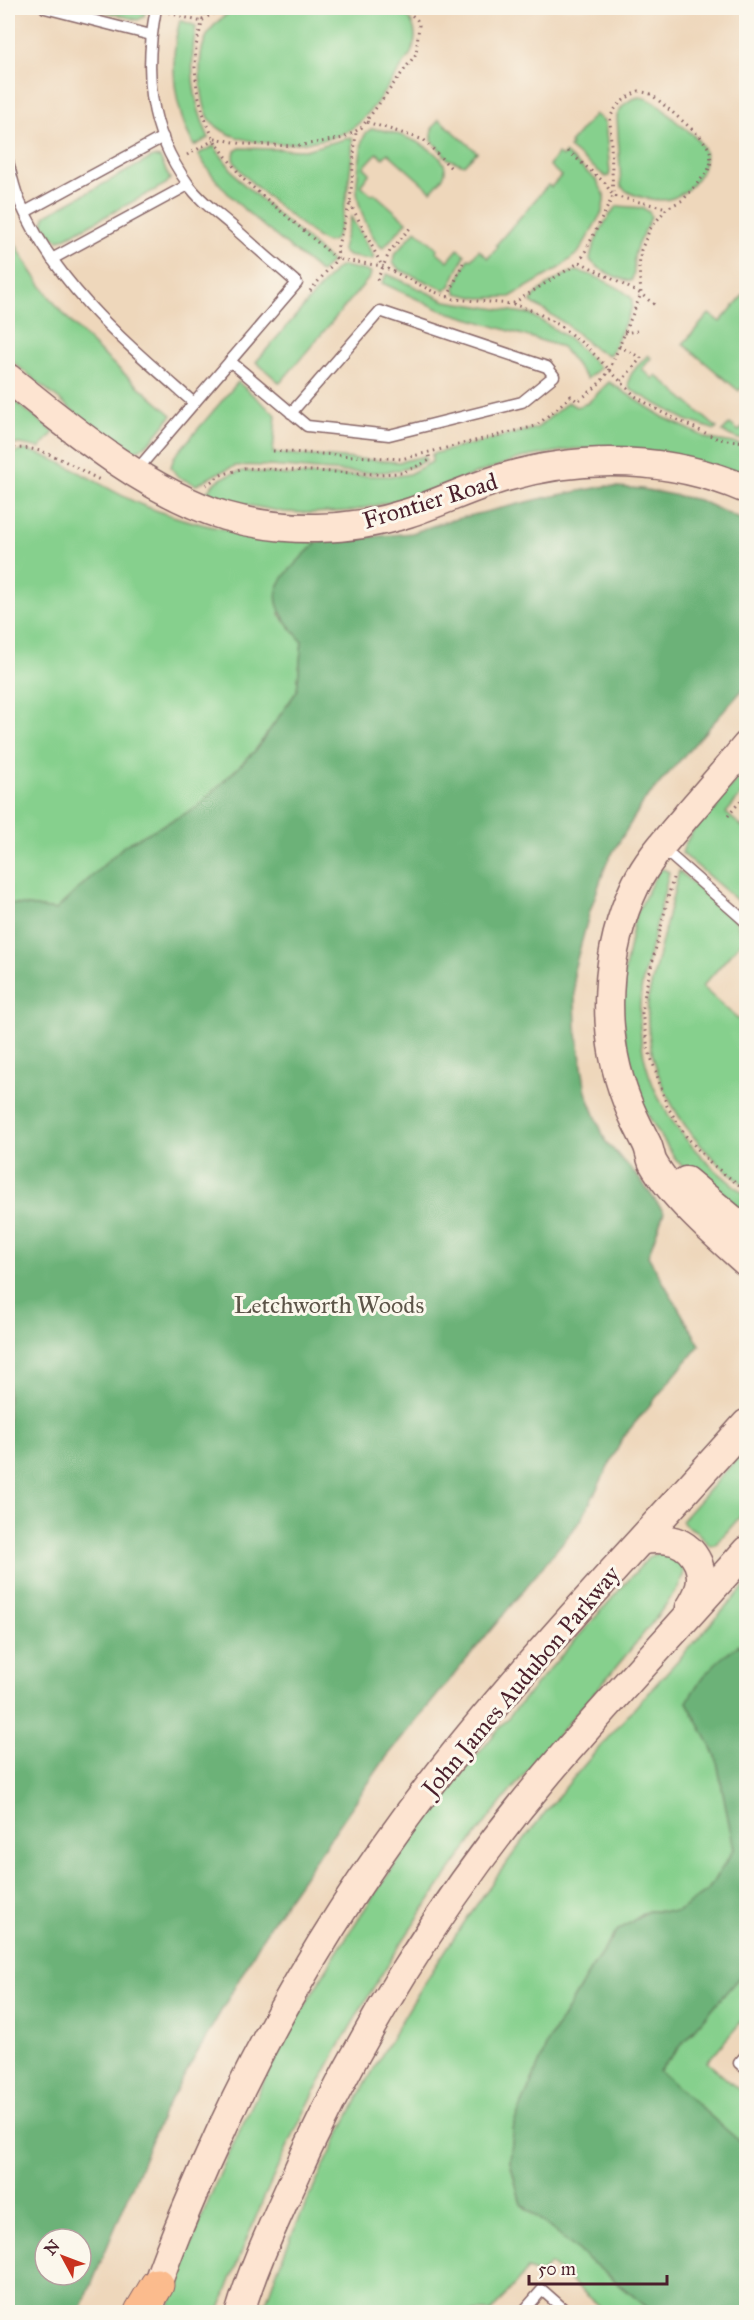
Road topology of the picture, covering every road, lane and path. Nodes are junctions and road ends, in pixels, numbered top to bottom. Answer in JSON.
{"nodes":[{"id":1,"x":45,"y":8,"type":"edge"},
{"id":2,"x":156,"y":8,"type":"edge"},
{"id":3,"x":206,"y":8,"type":"edge"},
{"id":4,"x":226,"y":8,"type":"edge"},
{"id":5,"x":405,"y":8,"type":"edge"},
{"id":6,"x":413,"y":8,"type":"edge"},
{"id":7,"x":181,"y":16,"type":"dead end"},
{"id":8,"x":202,"y":21,"type":"junction"},
{"id":9,"x":151,"y":35,"type":"junction"},
{"id":10,"x":367,"y":122,"type":"junction"},
{"id":11,"x":356,"y":131,"type":"junction"},
{"id":12,"x":163,"y":137,"type":"junction"},
{"id":13,"x":214,"y":139,"type":"junction"},
{"id":14,"x":196,"y":150,"type":"dead end"},
{"id":15,"x":568,"y":151,"type":"dead end"},
{"id":16,"x":8,"y":161,"type":"edge"},
{"id":17,"x":451,"y":168,"type":"dead end"},
{"id":18,"x":188,"y":185,"type":"junction"},
{"id":19,"x":613,"y":196,"type":"junction"},
{"id":20,"x":350,"y":203,"type":"junction"},
{"id":21,"x":667,"y":208,"type":"junction"},
{"id":22,"x":25,"y":212,"type":"junction"},
{"id":23,"x":411,"y":227,"type":"dead end"},
{"id":24,"x":52,"y":259,"type":"junction"},
{"id":25,"x":337,"y":260,"type":"junction"},
{"id":26,"x":580,"y":262,"type":"junction"},
{"id":27,"x":463,"y":263,"type":"dead end"},
{"id":28,"x":382,"y":266,"type":"junction"},
{"id":29,"x":376,"y":280,"type":"dead end"},
{"id":30,"x":640,"y":294,"type":"junction"},
{"id":31,"x":448,"y":297,"type":"junction"},
{"id":32,"x":512,"y":304,"type":"junction"},
{"id":33,"x":656,"y":306,"type":"dead end"},
{"id":34,"x":637,"y":331,"type":"dead end"},
{"id":35,"x":624,"y":333,"type":"junction"},
{"id":36,"x":619,"y":346,"type":"junction"},
{"id":37,"x":230,"y":361,"type":"junction"},
{"id":38,"x":609,"y":371,"type":"junction"},
{"id":39,"x":8,"y":378,"type":"edge"},
{"id":40,"x":620,"y":383,"type":"junction"},
{"id":41,"x":194,"y":403,"type":"junction"},
{"id":42,"x":291,"y":413,"type":"junction"},
{"id":43,"x":747,"y":442,"type":"edge"},
{"id":44,"x":8,"y":450,"type":"edge"},
{"id":45,"x":273,"y":451,"type":"dead end"},
{"id":46,"x":428,"y":452,"type":"junction"},
{"id":47,"x":135,"y":472,"type":"junction"},
{"id":48,"x":108,"y":484,"type":"dead end"},
{"id":49,"x":747,"y":489,"type":"edge"},
{"id":50,"x":178,"y":497,"type":"junction"},
{"id":51,"x":747,"y":746,"type":"edge"},
{"id":52,"x":747,"y":794,"type":"edge"},
{"id":53,"x":728,"y":816,"type":"dead end"},
{"id":54,"x":669,"y":854,"type":"junction"},
{"id":55,"x":747,"y":922,"type":"edge"},
{"id":56,"x":648,"y":1145,"type":"junction"},
{"id":57,"x":747,"y":1190,"type":"edge"},
{"id":58,"x":747,"y":1231,"type":"edge"},
{"id":59,"x":747,"y":1263,"type":"edge"},
{"id":60,"x":747,"y":1424,"type":"edge"},
{"id":61,"x":642,"y":1540,"type":"junction"},
{"id":62,"x":745,"y":1551,"type":"edge"},
{"id":63,"x":677,"y":1628,"type":"junction"},
{"id":64,"x":747,"y":2055,"type":"edge"},
{"id":65,"x":747,"y":2069,"type":"edge"},
{"id":66,"x":148,"y":2303,"type":"edge"},
{"id":67,"x":240,"y":2313,"type":"edge"},
{"id":68,"x":523,"y":2313,"type":"edge"},
{"id":69,"x":567,"y":2313,"type":"edge"}],
"edges":[{"from":1,"to":9,"type":"lane"},
{"from":2,"to":9,"type":"lane"},
{"from":3,"to":8,"type":"path"},
{"from":4,"to":8,"type":"path"},
{"from":5,"to":6,"type":"path"},
{"from":5,"to":10,"type":"path"},
{"from":7,"to":8,"type":"path"},
{"from":8,"to":13,"type":"path"},
{"from":9,"to":12,"type":"lane"},
{"from":10,"to":11,"type":"path"},
{"from":10,"to":17,"type":"path"},
{"from":11,"to":13,"type":"path"},
{"from":11,"to":20,"type":"path"},
{"from":12,"to":18,"type":"lane"},
{"from":12,"to":22,"type":"lane"},
{"from":13,"to":14,"type":"path"},
{"from":13,"to":25,"type":"path"},
{"from":15,"to":19,"type":"path"},
{"from":16,"to":22,"type":"lane"},
{"from":18,"to":24,"type":"lane"},
{"from":18,"to":37,"type":"lane"},
{"from":19,"to":21,"type":"path"},
{"from":19,"to":21,"type":"path"},
{"from":19,"to":26,"type":"path"},
{"from":20,"to":25,"type":"path"},
{"from":20,"to":28,"type":"path"},
{"from":21,"to":30,"type":"path"},
{"from":22,"to":24,"type":"lane"},
{"from":23,"to":28,"type":"path"},
{"from":24,"to":41,"type":"lane"},
{"from":25,"to":28,"type":"path"},
{"from":26,"to":30,"type":"path"},
{"from":26,"to":32,"type":"path"},
{"from":27,"to":31,"type":"path"},
{"from":28,"to":29,"type":"path"},
{"from":28,"to":31,"type":"path"},
{"from":30,"to":33,"type":"path"},
{"from":30,"to":35,"type":"path"},
{"from":31,"to":32,"type":"path"},
{"from":32,"to":38,"type":"path"},
{"from":34,"to":35,"type":"path"},
{"from":35,"to":36,"type":"path"},
{"from":36,"to":38,"type":"path"},
{"from":36,"to":40,"type":"path"},
{"from":37,"to":41,"type":"lane"},
{"from":37,"to":42,"type":"lane"},
{"from":38,"to":40,"type":"path"},
{"from":38,"to":46,"type":"path"},
{"from":39,"to":47,"type":"main road","name":"Frontier Road"},
{"from":40,"to":43,"type":"path"},
{"from":41,"to":47,"type":"lane"},
{"from":42,"to":42,"type":"lane"},
{"from":44,"to":48,"type":"path"},
{"from":45,"to":46,"type":"path"},
{"from":46,"to":50,"type":"path"},
{"from":47,"to":50,"type":"main road","name":"Frontier Road"},
{"from":49,"to":50,"type":"main road","name":"Frontier Road"},
{"from":51,"to":54,"type":"main road"},
{"from":52,"to":53,"type":"path"},
{"from":54,"to":55,"type":"lane"},
{"from":54,"to":56,"type":"main road"},
{"from":54,"to":57,"type":"path"},
{"from":56,"to":58,"type":"main road"},
{"from":56,"to":59,"type":"main road"},
{"from":60,"to":61,"type":"main road","name":"John James Audubon Parkway"},
{"from":61,"to":63,"type":"main road"},
{"from":61,"to":66,"type":"main road","name":"John James Audubon Parkway"},
{"from":62,"to":63,"type":"main road"},
{"from":63,"to":67,"type":"main road"},
{"from":64,"to":65,"type":"lane"},
{"from":68,"to":69,"type":"lane"}]}
